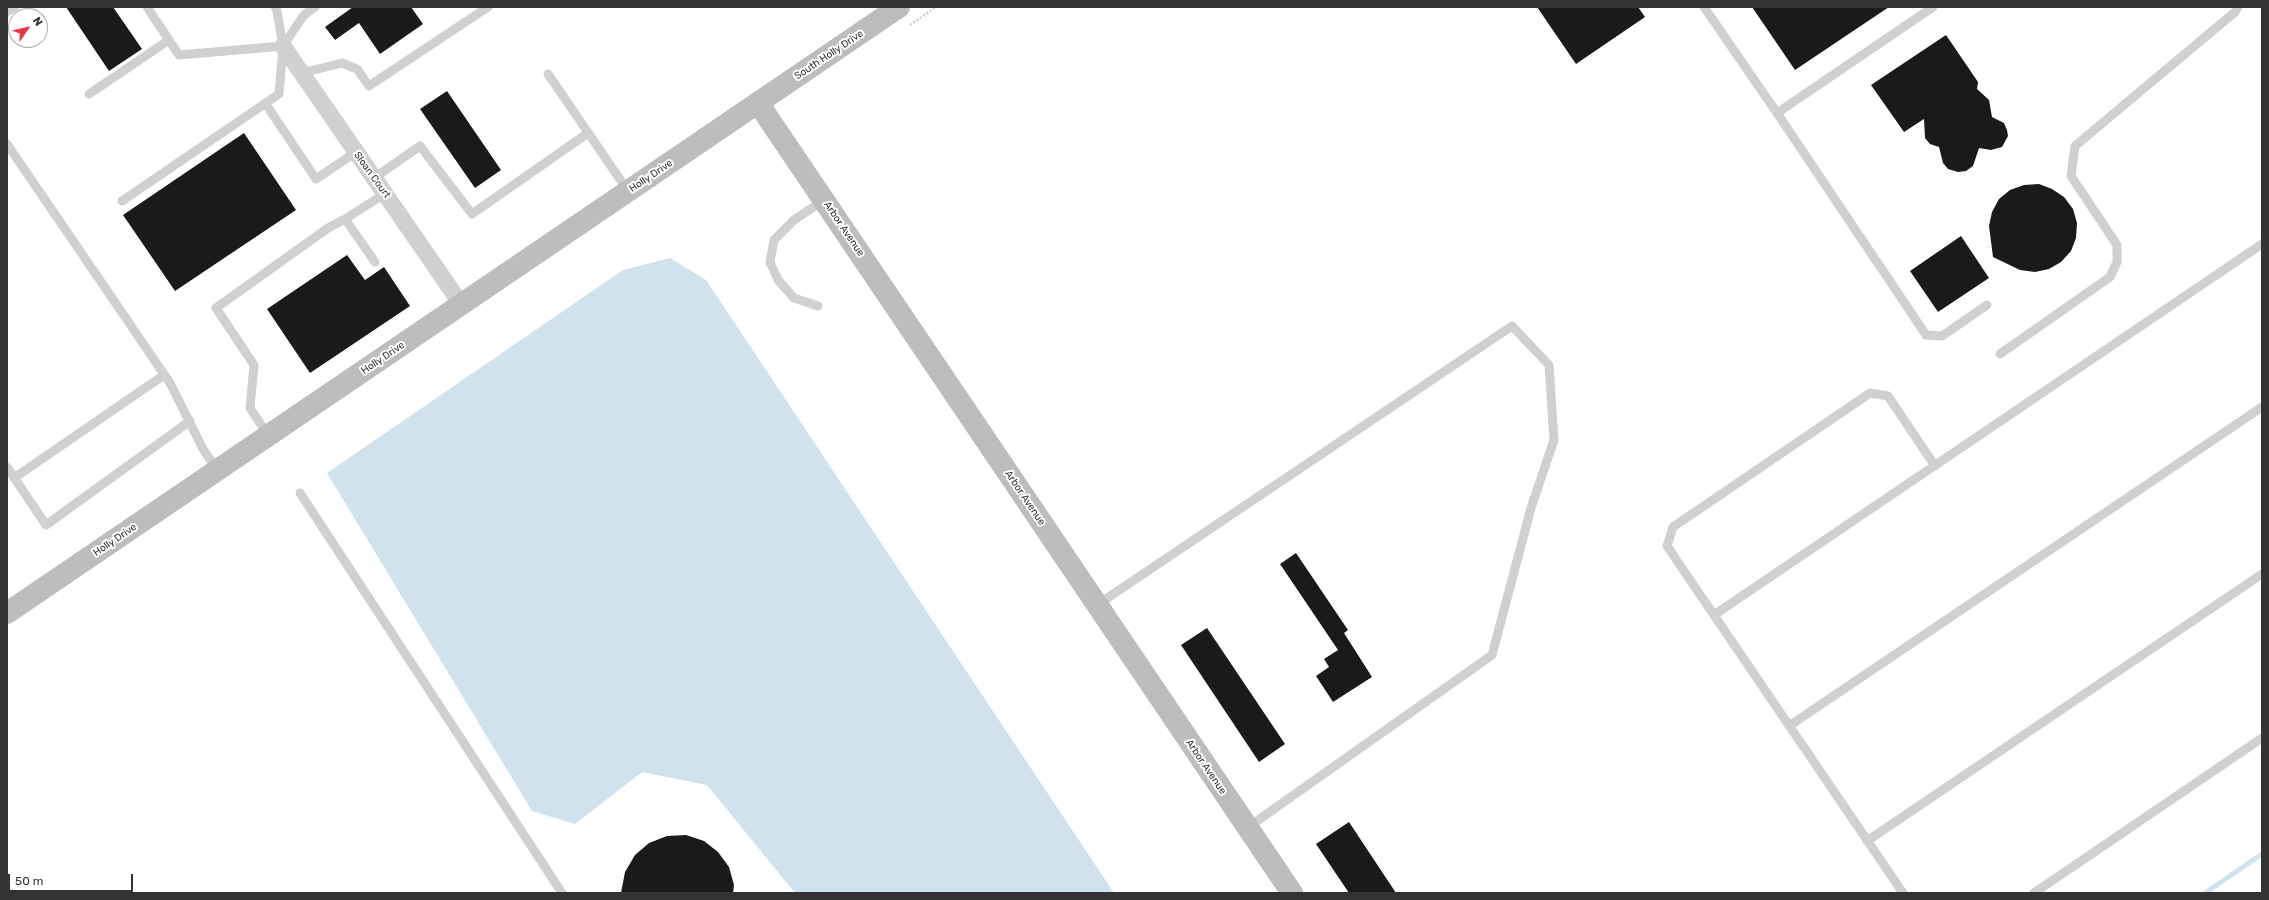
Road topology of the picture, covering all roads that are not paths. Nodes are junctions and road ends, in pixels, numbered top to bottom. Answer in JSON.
{"nodes":[{"id":1,"x":15,"y":7,"type":"edge"},
{"id":2,"x":147,"y":7,"type":"edge"},
{"id":3,"x":275,"y":7,"type":"edge"},
{"id":4,"x":315,"y":7,"type":"edge"},
{"id":5,"x":488,"y":7,"type":"edge"},
{"id":6,"x":899,"y":7,"type":"edge"},
{"id":7,"x":1704,"y":7,"type":"edge"},
{"id":8,"x":1933,"y":7,"type":"edge"},
{"id":9,"x":2238,"y":7,"type":"edge"},
{"id":10,"x":7,"y":12,"type":"edge"},
{"id":11,"x":169,"y":40,"type":"junction"},
{"id":12,"x":283,"y":46,"type":"junction"},
{"id":13,"x":302,"y":73,"type":"junction"},
{"id":14,"x":548,"y":74,"type":"dead end"},
{"id":15,"x":89,"y":94,"type":"dead end"},
{"id":16,"x":758,"y":103,"type":"junction"},
{"id":17,"x":265,"y":104,"type":"junction"},
{"id":18,"x":1777,"y":113,"type":"junction"},
{"id":19,"x":588,"y":133,"type":"junction"},
{"id":20,"x":7,"y":144,"type":"edge"},
{"id":21,"x":356,"y":152,"type":"junction"},
{"id":22,"x":374,"y":178,"type":"junction"},
{"id":23,"x":628,"y":191,"type":"junction"},
{"id":24,"x":386,"y":193,"type":"junction"},
{"id":25,"x":824,"y":200,"type":"junction"},
{"id":26,"x":122,"y":201,"type":"dead end"},
{"id":27,"x":345,"y":219,"type":"junction"},
{"id":28,"x":2262,"y":244,"type":"edge"},
{"id":29,"x":375,"y":262,"type":"dead end"},
{"id":30,"x":461,"y":304,"type":"junction"},
{"id":31,"x":1987,"y":305,"type":"dead end"},
{"id":32,"x":818,"y":306,"type":"dead end"},
{"id":33,"x":2000,"y":354,"type":"dead end"},
{"id":34,"x":164,"y":375,"type":"junction"},
{"id":35,"x":2262,"y":407,"type":"edge"},
{"id":36,"x":190,"y":421,"type":"junction"},
{"id":37,"x":268,"y":435,"type":"junction"},
{"id":38,"x":1935,"y":466,"type":"junction"},
{"id":39,"x":7,"y":468,"type":"edge"},
{"id":40,"x":217,"y":470,"type":"junction"},
{"id":41,"x":14,"y":478,"type":"junction"},
{"id":42,"x":300,"y":493,"type":"dead end"},
{"id":43,"x":2262,"y":574,"type":"edge"},
{"id":44,"x":1097,"y":605,"type":"junction"},
{"id":45,"x":7,"y":613,"type":"edge"},
{"id":46,"x":1714,"y":615,"type":"junction"},
{"id":47,"x":1789,"y":726,"type":"junction"},
{"id":48,"x":2262,"y":738,"type":"edge"},
{"id":49,"x":1247,"y":828,"type":"junction"},
{"id":50,"x":1867,"y":841,"type":"junction"},
{"id":51,"x":562,"y":893,"type":"edge"},
{"id":52,"x":1292,"y":893,"type":"edge"},
{"id":53,"x":1903,"y":893,"type":"edge"},
{"id":54,"x":2034,"y":893,"type":"edge"}],
"edges":[{"from":1,"to":10,"type":"lane"},
{"from":2,"to":11,"type":"lane"},
{"from":3,"to":12,"type":"lane"},
{"from":4,"to":12,"type":"lane"},
{"from":5,"to":13,"type":"lane"},
{"from":6,"to":16,"type":"street","name":"South Holly Drive"},
{"from":7,"to":18,"type":"lane"},
{"from":8,"to":18,"type":"lane"},
{"from":9,"to":33,"type":"lane"},
{"from":11,"to":12,"type":"lane"},
{"from":11,"to":15,"type":"lane"},
{"from":12,"to":13,"type":"street","name":"Sloan Court"},
{"from":12,"to":17,"type":"lane"},
{"from":13,"to":21,"type":"street","name":"Sloan Court"},
{"from":14,"to":19,"type":"lane"},
{"from":16,"to":23,"type":"street","name":"Holly Drive"},
{"from":16,"to":25,"type":"street","name":"Arbor Avenue"},
{"from":17,"to":21,"type":"lane"},
{"from":17,"to":26,"type":"lane"},
{"from":18,"to":31,"type":"lane"},
{"from":19,"to":22,"type":"lane"},
{"from":19,"to":23,"type":"lane"},
{"from":20,"to":34,"type":"lane"},
{"from":21,"to":22,"type":"street","name":"Sloan Court"},
{"from":22,"to":24,"type":"street","name":"Sloan Court"},
{"from":23,"to":30,"type":"street","name":"Holly Drive"},
{"from":24,"to":27,"type":"lane"},
{"from":24,"to":30,"type":"street","name":"Sloan Court"},
{"from":25,"to":32,"type":"lane"},
{"from":25,"to":44,"type":"street","name":"Arbor Avenue"},
{"from":27,"to":29,"type":"lane"},
{"from":27,"to":37,"type":"lane"},
{"from":28,"to":38,"type":"lane"},
{"from":30,"to":37,"type":"street","name":"Holly Drive"},
{"from":34,"to":36,"type":"lane"},
{"from":34,"to":41,"type":"lane"},
{"from":35,"to":47,"type":"lane"},
{"from":36,"to":40,"type":"lane"},
{"from":36,"to":41,"type":"lane"},
{"from":37,"to":40,"type":"street","name":"Holly Drive"},
{"from":38,"to":46,"type":"lane"},
{"from":38,"to":46,"type":"lane"},
{"from":39,"to":41,"type":"lane"},
{"from":40,"to":45,"type":"street","name":"Holly Drive"},
{"from":42,"to":51,"type":"lane"},
{"from":43,"to":50,"type":"lane"},
{"from":44,"to":49,"type":"street","name":"Arbor Avenue"},
{"from":44,"to":49,"type":"lane"},
{"from":46,"to":47,"type":"lane"},
{"from":47,"to":50,"type":"lane"},
{"from":48,"to":54,"type":"lane"},
{"from":49,"to":52,"type":"street","name":"Arbor Avenue"},
{"from":50,"to":53,"type":"lane"}]}
